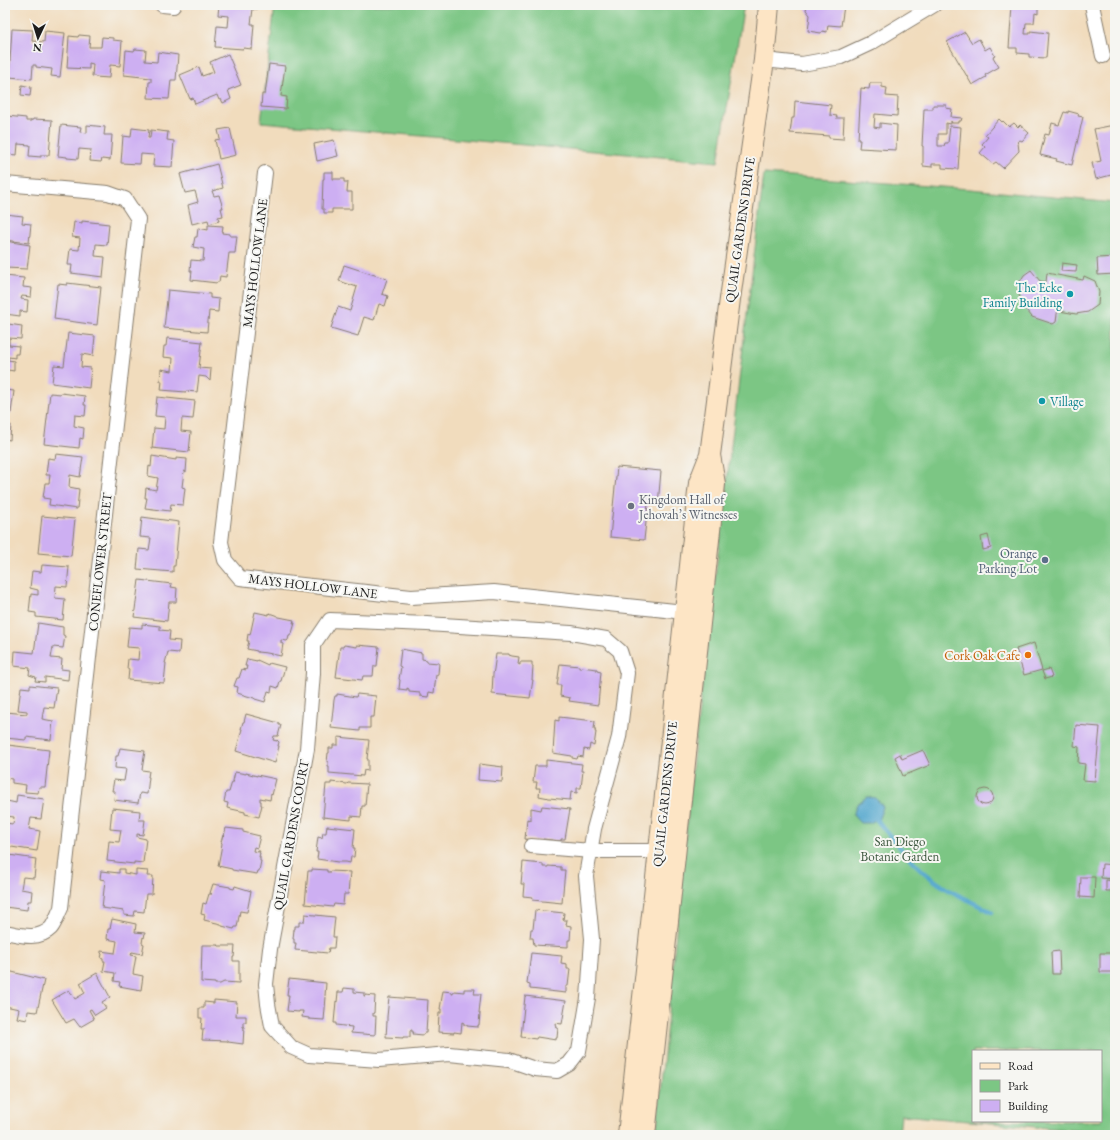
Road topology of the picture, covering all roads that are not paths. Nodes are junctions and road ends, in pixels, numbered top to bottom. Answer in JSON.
{"nodes":[{"id":1,"x":769,"y":5,"type":"edge"},
{"id":2,"x":934,"y":5,"type":"edge"},
{"id":3,"x":1092,"y":5,"type":"edge"},
{"id":4,"x":1103,"y":56,"type":"dead end"},
{"id":5,"x":764,"y":60,"type":"junction"},
{"id":6,"x":265,"y":172,"type":"dead end"},
{"id":7,"x":5,"y":184,"type":"edge"},
{"id":8,"x":693,"y":613,"type":"junction"},
{"id":9,"x":531,"y":846,"type":"dead end"},
{"id":10,"x":591,"y":851,"type":"junction"},
{"id":11,"x":667,"y":851,"type":"junction"},
{"id":12,"x":5,"y":932,"type":"edge"},
{"id":13,"x":628,"y":1135,"type":"edge"},
{"id":14,"x":645,"y":1135,"type":"edge"}],
"edges":[{"from":1,"to":5,"type":"main road","name":"QUAIL GARDENS DRIVE"},
{"from":2,"to":5,"type":"street"},
{"from":3,"to":4,"type":"street"},
{"from":5,"to":8,"type":"main road","name":"QUAIL GARDENS DRIVE"},
{"from":6,"to":8,"type":"street","name":"MAYS HOLLOW LANE"},
{"from":7,"to":12,"type":"street","name":"CONEFLOWER STREET"},
{"from":8,"to":11,"type":"main road","name":"QUAIL GARDENS DRIVE"},
{"from":9,"to":10,"type":"street"},
{"from":10,"to":10,"type":"street","name":"QUAIL GARDENS COURT"},
{"from":10,"to":11,"type":"street"},
{"from":11,"to":13,"type":"main road","name":"QUAIL GARDENS DRIVE"},
{"from":11,"to":14,"type":"main road","name":"QUAIL GARDENS DRIVE"}]}
